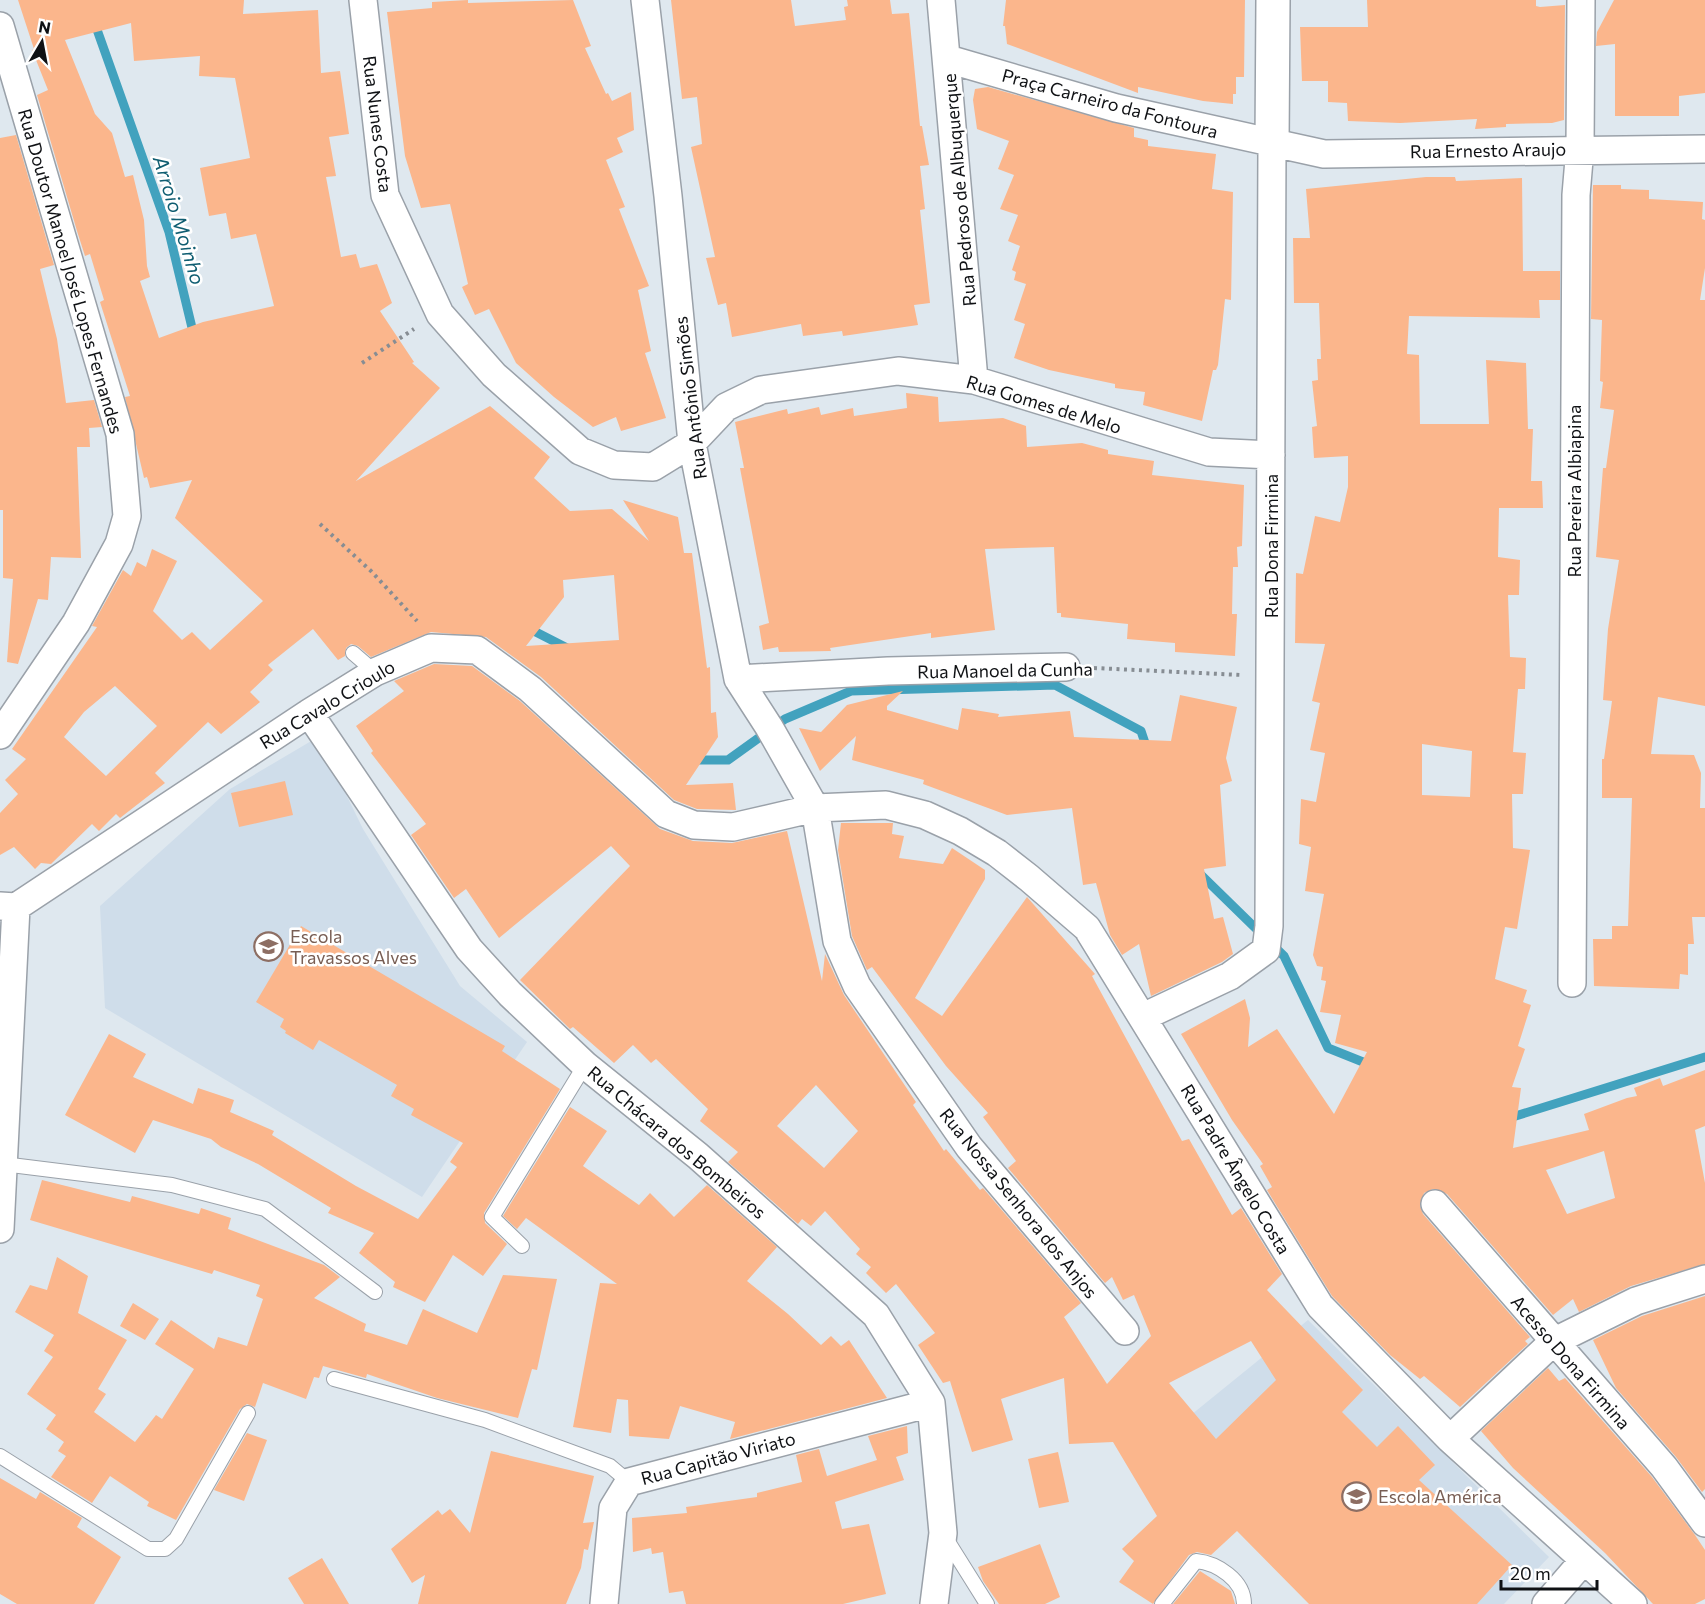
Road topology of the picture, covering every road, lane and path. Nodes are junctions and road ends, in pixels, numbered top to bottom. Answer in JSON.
{"nodes":[{"id":1,"x":363,"y":0,"type":"edge"},
{"id":2,"x":645,"y":0,"type":"edge"},
{"id":3,"x":941,"y":0,"type":"edge"},
{"id":4,"x":1273,"y":0,"type":"edge"},
{"id":5,"x":1581,"y":0,"type":"edge"},
{"id":6,"x":0,"y":26,"type":"edge"},
{"id":7,"x":948,"y":59,"type":"junction"},
{"id":8,"x":1272,"y":144,"type":"junction"},
{"id":9,"x":1580,"y":148,"type":"junction"},
{"id":10,"x":1705,"y":149,"type":"edge"},
{"id":11,"x":440,"y":313,"type":"junction"},
{"id":12,"x":362,"y":363,"type":"dead end"},
{"id":13,"x":974,"y":380,"type":"junction"},
{"id":14,"x":692,"y":443,"type":"junction"},
{"id":15,"x":1271,"y":455,"type":"junction"},
{"id":16,"x":320,"y":524,"type":"dead end"},
{"id":17,"x":415,"y":619,"type":"dead end"},
{"id":18,"x":353,"y":653,"type":"dead end"},
{"id":19,"x":1066,"y":667,"type":"joint"},
{"id":20,"x":375,"y":672,"type":"junction"},
{"id":21,"x":1272,"y":676,"type":"junction"},
{"id":22,"x":738,"y":679,"type":"junction"},
{"id":23,"x":309,"y":713,"type":"junction"},
{"id":24,"x":0,"y":735,"type":"edge"},
{"id":25,"x":815,"y":808,"type":"junction"},
{"id":26,"x":8,"y":907,"type":"edge"},
{"id":27,"x":1572,"y":983,"type":"dead end"},
{"id":28,"x":1143,"y":1017,"type":"junction"},
{"id":29,"x":585,"y":1065,"type":"junction"},
{"id":30,"x":3,"y":1164,"type":"junction"},
{"id":31,"x":1435,"y":1204,"type":"dead end"},
{"id":32,"x":0,"y":1229,"type":"edge"},
{"id":33,"x":522,"y":1245,"type":"dead end"},
{"id":34,"x":1704,"y":1282,"type":"edge"},
{"id":35,"x":375,"y":1292,"type":"dead end"},
{"id":36,"x":1125,"y":1331,"type":"dead end"},
{"id":37,"x":1553,"y":1342,"type":"junction"},
{"id":38,"x":334,"y":1379,"type":"dead end"},
{"id":39,"x":931,"y":1402,"type":"junction"},
{"id":40,"x":248,"y":1413,"type":"dead end"},
{"id":41,"x":1450,"y":1439,"type":"junction"},
{"id":42,"x":0,"y":1456,"type":"edge"},
{"id":43,"x":628,"y":1482,"type":"junction"},
{"id":44,"x":1705,"y":1522,"type":"edge"},
{"id":45,"x":943,"y":1533,"type":"junction"},
{"id":46,"x":1584,"y":1560,"type":"junction"},
{"id":47,"x":604,"y":1604,"type":"edge"},
{"id":48,"x":934,"y":1604,"type":"edge"},
{"id":49,"x":987,"y":1604,"type":"edge"},
{"id":50,"x":1162,"y":1604,"type":"edge"},
{"id":51,"x":1244,"y":1604,"type":"edge"},
{"id":52,"x":1546,"y":1604,"type":"edge"},
{"id":53,"x":1633,"y":1604,"type":"edge"}],
"edges":[{"from":1,"to":11,"type":"street","name":"Rua Nunes Costa"},
{"from":2,"to":14,"type":"street","name":"Rua Antônio Simões"},
{"from":3,"to":7,"type":"street","name":"Rua Pedroso de Albuquerque"},
{"from":4,"to":8,"type":"street","name":"Rua Dona Firmina"},
{"from":5,"to":9,"type":"street","name":"Rua Pereira Albiapina"},
{"from":6,"to":24,"type":"street","name":"Rua Doutor Manoel José Lopes Fernandes"},
{"from":7,"to":8,"type":"street","name":"Praça Carneiro da Fontoura"},
{"from":7,"to":13,"type":"street","name":"Rua Pedroso de Albuquerque"},
{"from":8,"to":9,"type":"street","name":"Rua Ernesto Araujo"},
{"from":8,"to":15,"type":"street","name":"Rua Dona Firmina"},
{"from":9,"to":10,"type":"street","name":"Rua Ernesto Araujo"},
{"from":9,"to":27,"type":"street","name":"Rua Pereira Albiapina"},
{"from":11,"to":12,"type":"path"},
{"from":11,"to":14,"type":"street","name":"Rua Nunes Costa"},
{"from":13,"to":14,"type":"street","name":"Rua Gomes de Melo"},
{"from":13,"to":15,"type":"street","name":"Rua Gomes de Melo"},
{"from":14,"to":22,"type":"street","name":"Rua Antônio Simões"},
{"from":15,"to":21,"type":"street","name":"Rua Dona Firmina"},
{"from":16,"to":17,"type":"path"},
{"from":18,"to":20,"type":"lane"},
{"from":19,"to":21,"type":"path","name":"Rua Manoel da Cunha"},
{"from":19,"to":22,"type":"street","name":"Rua Manoel da Cunha"},
{"from":20,"to":23,"type":"street","name":"Rua Cavalo Crioulo"},
{"from":20,"to":25,"type":"street","name":"Rua Cavalo Crioulo"},
{"from":21,"to":28,"type":"street","name":"Rua Dona Firmina"},
{"from":22,"to":25,"type":"street","name":"Rua Antônio Simões"},
{"from":23,"to":26,"type":"street","name":"Rua Cavalo Crioulo"},
{"from":23,"to":29,"type":"street","name":"Rua Chácara dos Bombeiros"},
{"from":25,"to":28,"type":"street","name":"Rua Padre Ângelo Costa"},
{"from":25,"to":36,"type":"street","name":"Rua Nossa Senhora dos Anjos"},
{"from":26,"to":30,"type":"street"},
{"from":28,"to":41,"type":"street","name":"Rua Padre Ângelo Costa"},
{"from":29,"to":33,"type":"lane"},
{"from":29,"to":39,"type":"street","name":"Rua Chácara dos Bombeiros"},
{"from":30,"to":32,"type":"street"},
{"from":30,"to":35,"type":"lane"},
{"from":31,"to":37,"type":"street","name":"Acesso Dona Firmina"},
{"from":34,"to":37,"type":"street"},
{"from":37,"to":41,"type":"street"},
{"from":37,"to":44,"type":"street","name":"Acesso Dona Firmina"},
{"from":38,"to":43,"type":"lane"},
{"from":39,"to":43,"type":"street","name":"Rua Capitão Viriato"},
{"from":39,"to":45,"type":"street","name":"Rua Chácara dos Bombeiros"},
{"from":40,"to":42,"type":"lane"},
{"from":41,"to":46,"type":"street","name":"Rua Padre Ângelo Costa"},
{"from":43,"to":47,"type":"street","name":"Rua Capitão Viriato"},
{"from":45,"to":48,"type":"street","name":"Rua Chácara dos Bombeiros"},
{"from":45,"to":49,"type":"lane"},
{"from":46,"to":52,"type":"street"},
{"from":46,"to":53,"type":"street","name":"Rua Padre Ângelo Costa"},
{"from":50,"to":51,"type":"lane"}]}
